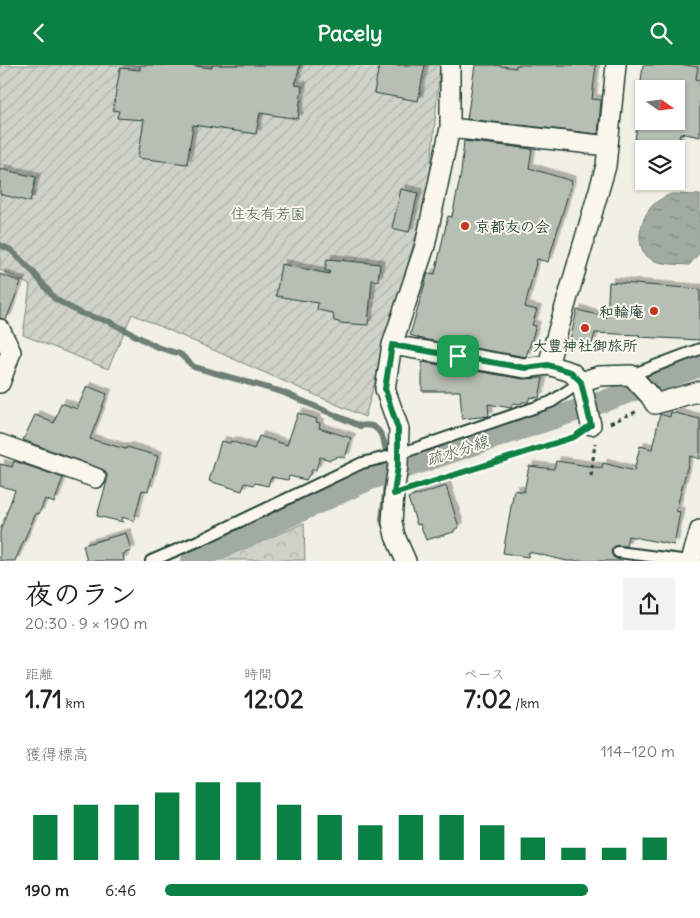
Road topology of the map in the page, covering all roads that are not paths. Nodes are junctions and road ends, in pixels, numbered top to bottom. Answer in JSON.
{"nodes":[{"id":1,"x":450,"y":65,"type":"edge"},
{"id":2,"x":616,"y":65,"type":"edge"},
{"id":3,"x":450,"y":128,"type":"junction"},
{"id":4,"x":608,"y":145,"type":"junction"},
{"id":5,"x":0,"y":329,"type":"edge"},
{"id":6,"x":392,"y":345,"type":"junction"},
{"id":7,"x":700,"y":349,"type":"edge"},
{"id":8,"x":548,"y":365,"type":"junction"},
{"id":9,"x":635,"y":379,"type":"junction"},
{"id":10,"x":581,"y":382,"type":"junction"},
{"id":11,"x":0,"y":383,"type":"edge"},
{"id":12,"x":700,"y":391,"type":"edge"},
{"id":13,"x":589,"y":414,"type":"road end"},
{"id":14,"x":0,"y":444,"type":"edge"},
{"id":15,"x":398,"y":459,"type":"junction"},
{"id":16,"x":96,"y":478,"type":"dead end"},
{"id":17,"x":700,"y":530,"type":"edge"},
{"id":18,"x":624,"y":555,"type":"edge"},
{"id":19,"x":694,"y":558,"type":"edge"},
{"id":20,"x":151,"y":561,"type":"edge"},
{"id":21,"x":406,"y":561,"type":"edge"}],
"edges":[{"from":1,"to":3,"type":"street"},
{"from":2,"to":4,"type":"street"},
{"from":3,"to":4,"type":"street"},
{"from":3,"to":6,"type":"street"},
{"from":4,"to":8,"type":"street"},
{"from":5,"to":11,"type":"street"},
{"from":6,"to":8,"type":"street"},
{"from":6,"to":15,"type":"street"},
{"from":7,"to":9,"type":"lane"},
{"from":8,"to":10,"type":"street"},
{"from":9,"to":10,"type":"street"},
{"from":9,"to":12,"type":"street"},
{"from":10,"to":13,"type":"street"},
{"from":10,"to":15,"type":"lane"},
{"from":14,"to":16,"type":"street"},
{"from":15,"to":20,"type":"lane"},
{"from":15,"to":21,"type":"street"},
{"from":17,"to":19,"type":"street"},
{"from":18,"to":19,"type":"lane"}]}
